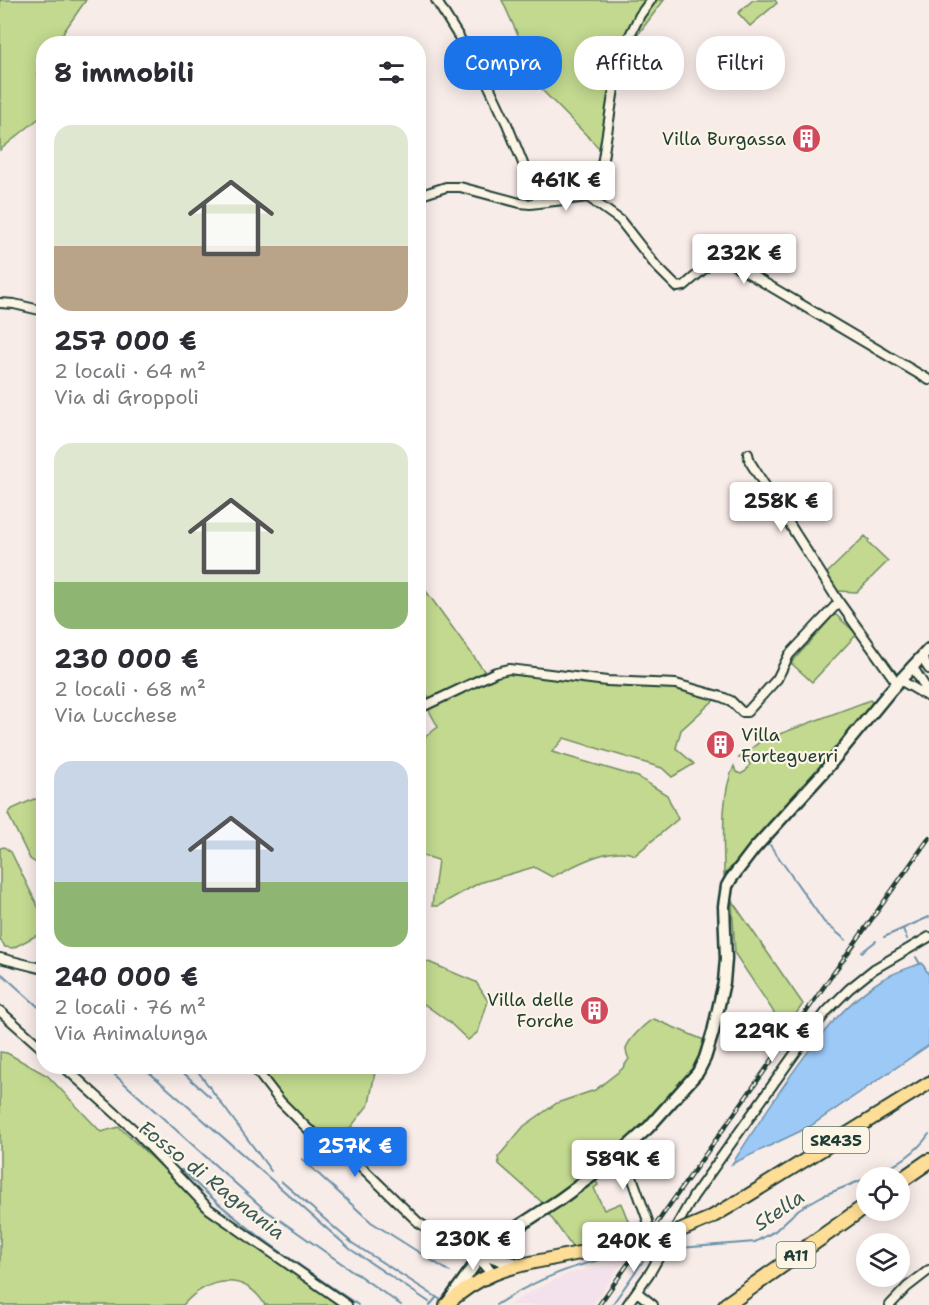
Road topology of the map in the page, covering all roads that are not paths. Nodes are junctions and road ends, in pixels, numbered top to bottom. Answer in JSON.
{"nodes":[{"id":1,"x":436,"y":0,"type":"edge"},
{"id":2,"x":651,"y":0,"type":"edge"},
{"id":3,"x":426,"y":193,"type":"edge"},
{"id":4,"x":539,"y":203,"type":"junction"},
{"id":5,"x":596,"y":203,"type":"junction"},
{"id":6,"x":0,"y":303,"type":"edge"},
{"id":7,"x":36,"y":309,"type":"edge"},
{"id":8,"x":929,"y":380,"type":"edge"},
{"id":9,"x":748,"y":454,"type":"dead end"},
{"id":10,"x":839,"y":602,"type":"junction"},
{"id":11,"x":925,"y":653,"type":"edge"},
{"id":12,"x":912,"y":666,"type":"junction"},
{"id":13,"x":929,"y":669,"type":"edge"},
{"id":14,"x":898,"y":682,"type":"junction"},
{"id":15,"x":929,"y":695,"type":"edge"},
{"id":16,"x":426,"y":705,"type":"edge"},
{"id":17,"x":929,"y":937,"type":"edge"},
{"id":18,"x":0,"y":958,"type":"edge"},
{"id":19,"x":36,"y":967,"type":"edge"},
{"id":20,"x":0,"y":1011,"type":"edge"},
{"id":21,"x":36,"y":1043,"type":"edge"},
{"id":22,"x":72,"y":1074,"type":"edge"},
{"id":23,"x":259,"y":1074,"type":"edge"},
{"id":24,"x":929,"y":1083,"type":"edge"},
{"id":25,"x":623,"y":1152,"type":"junction"},
{"id":26,"x":929,"y":1161,"type":"edge"},
{"id":27,"x":929,"y":1171,"type":"edge"},
{"id":28,"x":910,"y":1174,"type":"edge"},
{"id":29,"x":910,"y":1185,"type":"edge"},
{"id":30,"x":856,"y":1213,"type":"edge"},
{"id":31,"x":648,"y":1221,"type":"dead end"},
{"id":32,"x":859,"y":1221,"type":"edge"},
{"id":33,"x":500,"y":1238,"type":"junction"},
{"id":34,"x":481,"y":1253,"type":"junction"},
{"id":35,"x":496,"y":1258,"type":"junction"},
{"id":36,"x":519,"y":1264,"type":"junction"},
{"id":37,"x":929,"y":1270,"type":"edge"},
{"id":38,"x":492,"y":1273,"type":"junction"},
{"id":39,"x":637,"y":1292,"type":"junction"},
{"id":40,"x":347,"y":1305,"type":"edge"},
{"id":41,"x":446,"y":1305,"type":"edge"},
{"id":42,"x":627,"y":1305,"type":"edge"},
{"id":43,"x":652,"y":1305,"type":"edge"},
{"id":44,"x":726,"y":1305,"type":"edge"},
{"id":45,"x":742,"y":1305,"type":"edge"},
{"id":46,"x":890,"y":1305,"type":"edge"}],
"edges":[{"from":1,"to":4,"type":"street"},
{"from":2,"to":5,"type":"street"},
{"from":3,"to":4,"type":"street"},
{"from":4,"to":5,"type":"street"},
{"from":5,"to":8,"type":"street"},
{"from":6,"to":7,"type":"street"},
{"from":9,"to":10,"type":"street"},
{"from":10,"to":14,"type":"street"},
{"from":10,"to":16,"type":"street"},
{"from":11,"to":12,"type":"street"},
{"from":11,"to":13,"type":"street"},
{"from":12,"to":14,"type":"street"},
{"from":12,"to":15,"type":"street"},
{"from":14,"to":15,"type":"street"},
{"from":14,"to":25,"type":"street"},
{"from":17,"to":39,"type":"street"},
{"from":18,"to":19,"type":"street"},
{"from":20,"to":21,"type":"street"},
{"from":22,"to":40,"type":"street"},
{"from":23,"to":34,"type":"street"},
{"from":24,"to":36,"type":"main road","number":"SR435","bridge":true},
{"from":25,"to":31,"type":"street"},
{"from":25,"to":33,"type":"street"},
{"from":26,"to":28,"type":"highway"},
{"from":27,"to":29,"type":"highway"},
{"from":30,"to":44,"type":"highway","number":"A11"},
{"from":32,"to":45,"type":"highway","number":"A11"},
{"from":33,"to":34,"type":"street"},
{"from":33,"to":35,"type":"street"},
{"from":34,"to":35,"type":"street"},
{"from":34,"to":38,"type":"street"},
{"from":34,"to":41,"type":"street"},
{"from":35,"to":36,"type":"street"},
{"from":35,"to":38,"type":"street"},
{"from":36,"to":38,"type":"main road","number":"SR435"},
{"from":37,"to":46,"type":"street"},
{"from":38,"to":41,"type":"main road","number":"SR435"},
{"from":39,"to":42,"type":"street"},
{"from":39,"to":43,"type":"street"}]}
